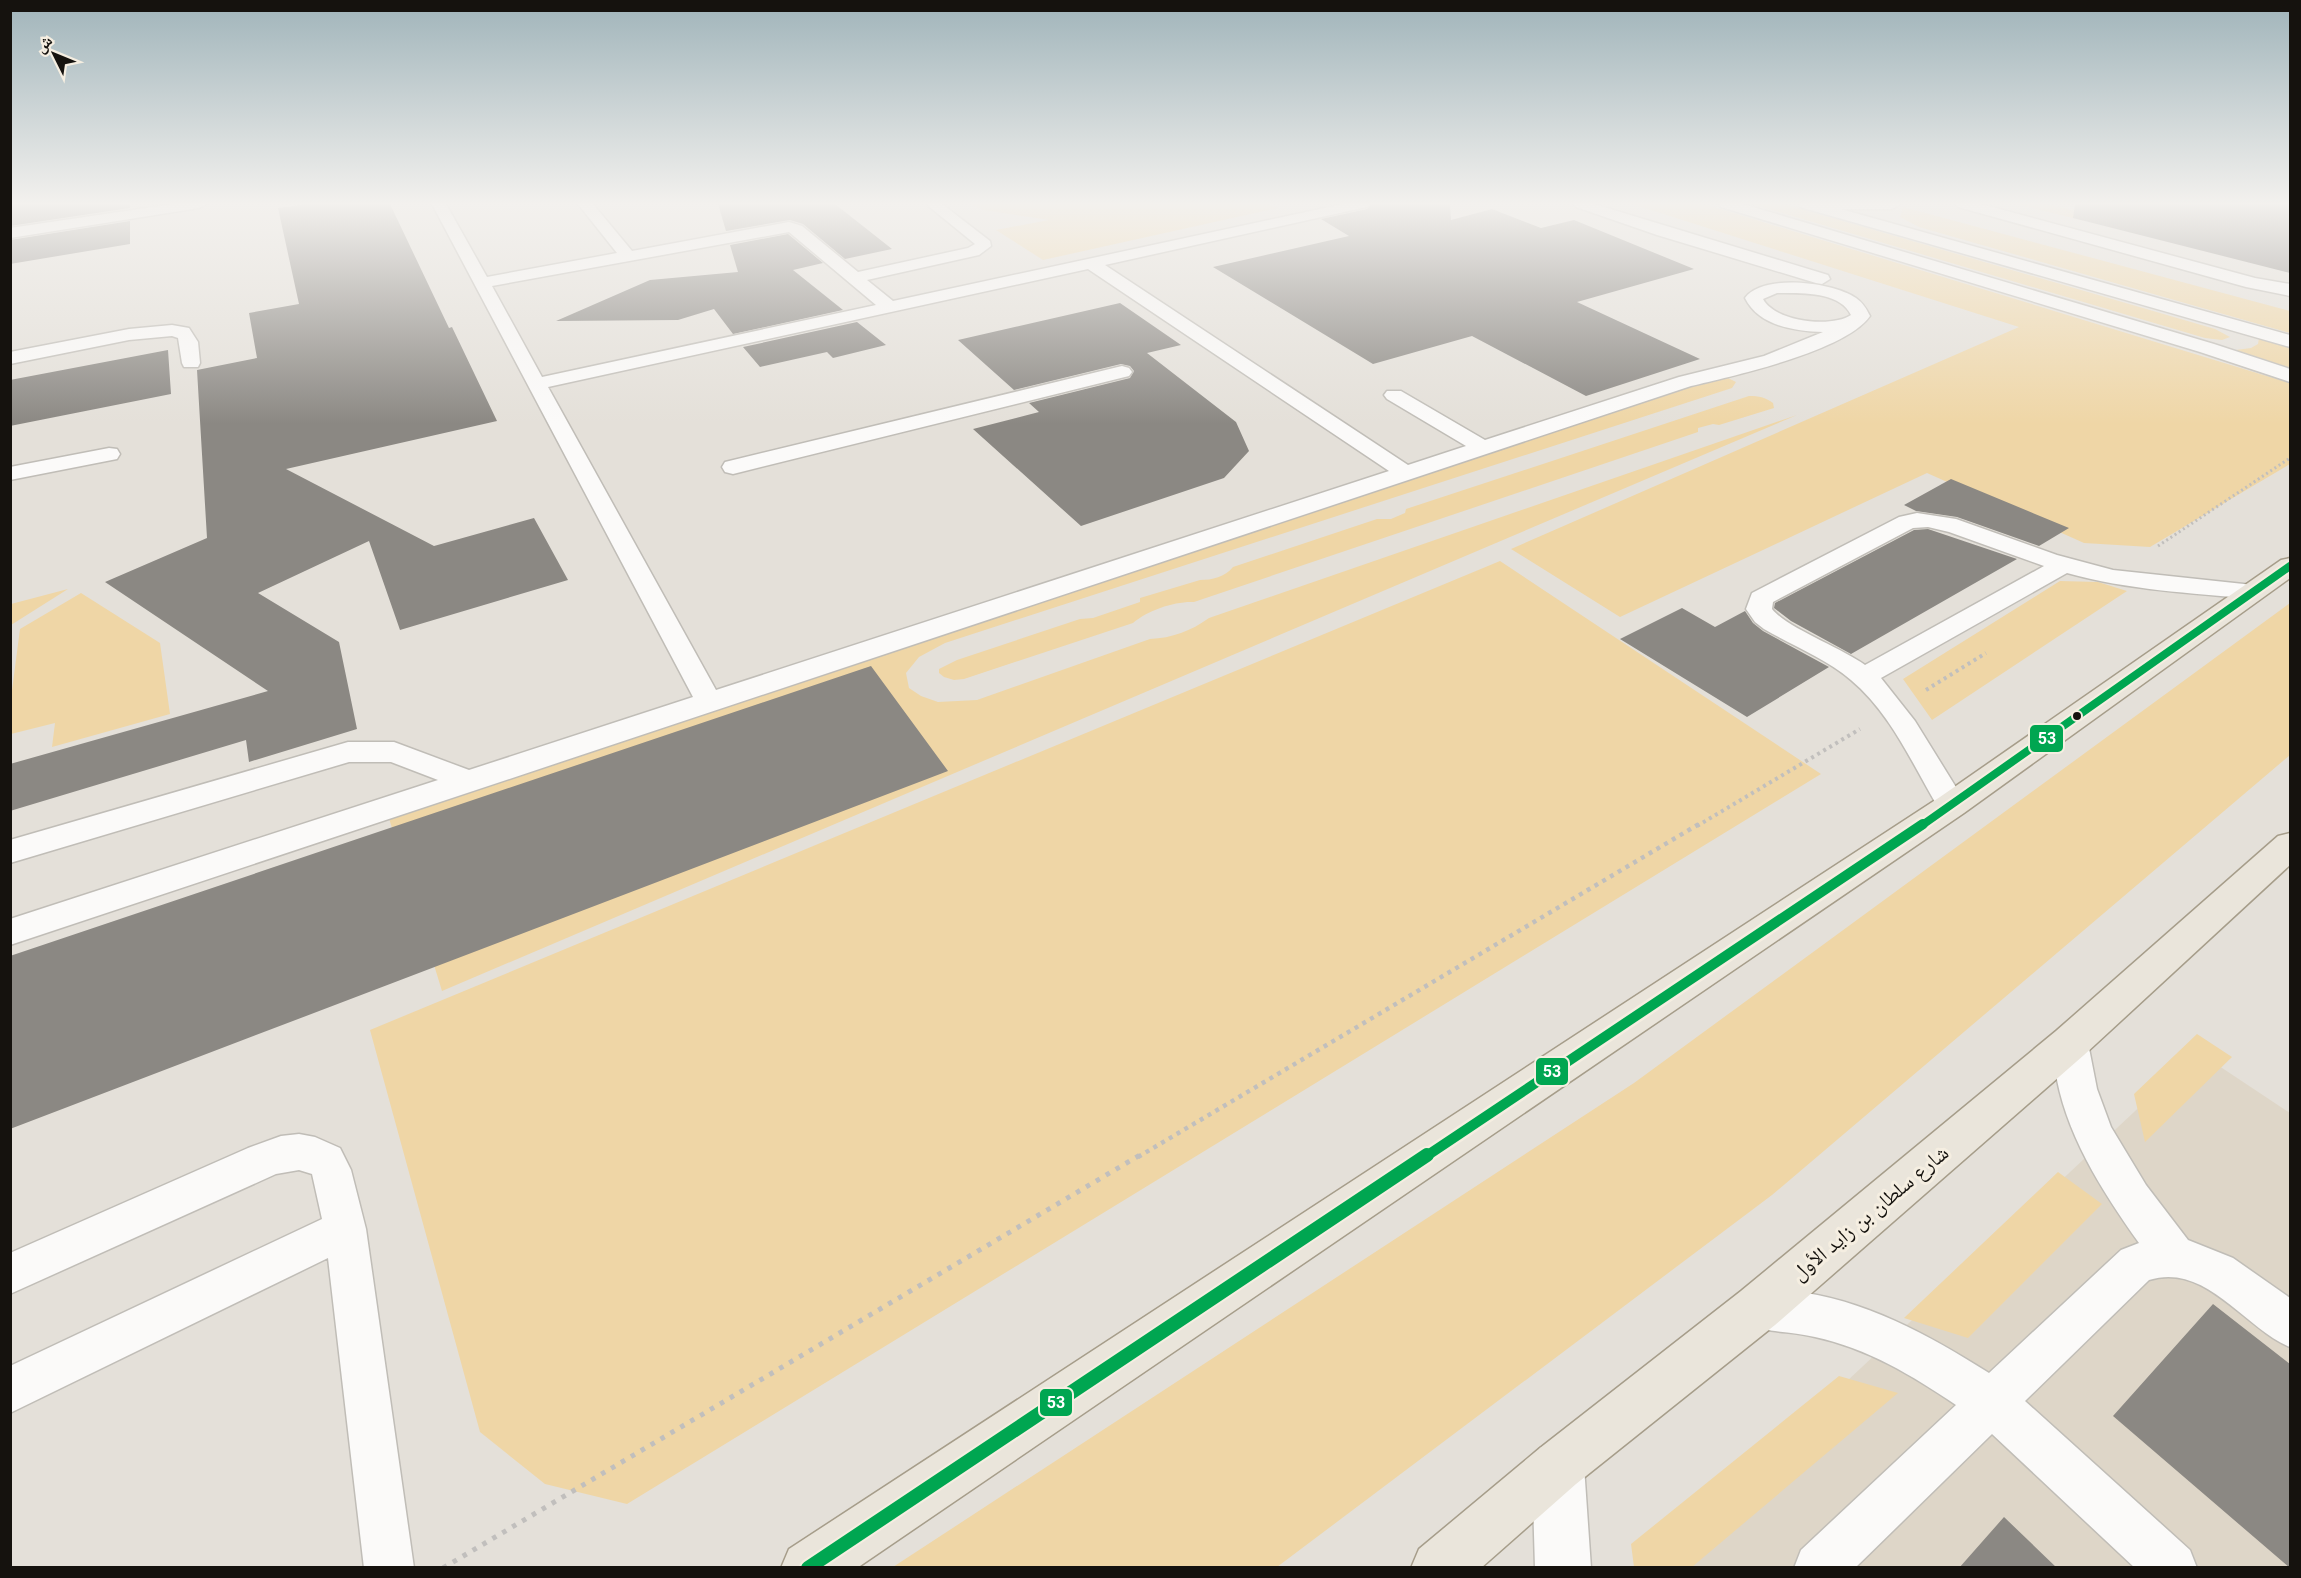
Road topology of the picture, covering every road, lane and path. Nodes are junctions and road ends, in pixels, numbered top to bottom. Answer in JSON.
{"nodes":[{"id":1,"x":479,"y":278,"type":"edge"},
{"id":2,"x":510,"y":278,"type":"edge"},
{"id":3,"x":854,"y":278,"type":"edge"},
{"id":4,"x":1024,"y":278,"type":"edge"},
{"id":5,"x":1113,"y":278,"type":"edge"},
{"id":6,"x":1742,"y":278,"type":"edge"},
{"id":7,"x":1819,"y":278,"type":"edge"},
{"id":8,"x":1972,"y":278,"type":"edge"},
{"id":9,"x":2069,"y":278,"type":"edge"},
{"id":10,"x":2233,"y":278,"type":"edge"},
{"id":11,"x":482,"y":283,"type":"junction"},
{"id":12,"x":2290,"y":290,"type":"edge"},
{"id":13,"x":1854,"y":304,"type":"junction"},
{"id":14,"x":1757,"y":306,"type":"junction"},
{"id":15,"x":889,"y":307,"type":"junction"},
{"id":16,"x":1850,"y":324,"type":"junction"},
{"id":17,"x":2236,"y":326,"type":"junction"},
{"id":18,"x":2290,"y":341,"type":"edge"},
{"id":19,"x":2206,"y":348,"type":"junction"},
{"id":20,"x":10,"y":358,"type":"edge"},
{"id":21,"x":191,"y":363,"type":"dead end"},
{"id":22,"x":1122,"y":372,"type":"dead end"},
{"id":23,"x":2290,"y":376,"type":"edge"},
{"id":24,"x":1686,"y":381,"type":"junction"},
{"id":25,"x":536,"y":384,"type":"junction"},
{"id":26,"x":1394,"y":395,"type":"dead end"},
{"id":27,"x":1484,"y":448,"type":"junction"},
{"id":28,"x":109,"y":454,"type":"dead end"},
{"id":29,"x":2290,"y":458,"type":"edge"},
{"id":30,"x":733,"y":467,"type":"dead end"},
{"id":31,"x":1406,"y":473,"type":"junction"},
{"id":32,"x":10,"y":474,"type":"edge"},
{"id":33,"x":2063,"y":565,"type":"junction"},
{"id":34,"x":2290,"y":566,"type":"edge"},
{"id":35,"x":2111,"y":577,"type":"junction"},
{"id":36,"x":2253,"y":592,"type":"junction"},
{"id":37,"x":1992,"y":649,"type":"dead end"},
{"id":38,"x":1863,"y":677,"type":"junction"},
{"id":39,"x":709,"y":702,"type":"junction"},
{"id":40,"x":1893,"y":710,"type":"junction"},
{"id":41,"x":469,"y":781,"type":"junction"},
{"id":42,"x":1952,"y":805,"type":"junction"},
{"id":43,"x":2290,"y":845,"type":"edge"},
{"id":44,"x":10,"y":852,"type":"edge"},
{"id":45,"x":10,"y":932,"type":"edge"},
{"id":46,"x":2070,"y":1043,"type":"junction"},
{"id":47,"x":345,"y":1229,"type":"junction"},
{"id":48,"x":2175,"y":1257,"type":"junction"},
{"id":49,"x":10,"y":1274,"type":"edge"},
{"id":50,"x":1758,"y":1308,"type":"junction"},
{"id":51,"x":2290,"y":1324,"type":"edge"},
{"id":52,"x":10,"y":1390,"type":"edge"},
{"id":53,"x":1991,"y":1401,"type":"junction"},
{"id":54,"x":1558,"y":1466,"type":"junction"},
{"id":55,"x":389,"y":1568,"type":"edge"},
{"id":56,"x":443,"y":1568,"type":"edge"},
{"id":57,"x":808,"y":1568,"type":"edge"},
{"id":58,"x":1438,"y":1568,"type":"edge"},
{"id":59,"x":1563,"y":1568,"type":"edge"},
{"id":60,"x":1819,"y":1568,"type":"edge"},
{"id":61,"x":2172,"y":1568,"type":"edge"}],
"edges":[{"from":1,"to":11,"type":"lane"},
{"from":2,"to":11,"type":"lane"},
{"from":3,"to":15,"type":"lane"},
{"from":4,"to":15,"type":"lane"},
{"from":5,"to":31,"type":"lane"},
{"from":6,"to":14,"type":"lane"},
{"from":7,"to":13,"type":"lane"},
{"from":8,"to":19,"type":"street"},
{"from":9,"to":17,"type":"street"},
{"from":10,"to":12,"type":"street"},
{"from":11,"to":25,"type":"lane"},
{"from":13,"to":14,"type":"lane"},
{"from":13,"to":16,"type":"lane"},
{"from":14,"to":16,"type":"lane"},
{"from":14,"to":24,"type":"lane"},
{"from":15,"to":25,"type":"lane"},
{"from":16,"to":24,"type":"lane"},
{"from":17,"to":18,"type":"street"},
{"from":17,"to":19,"type":"street"},
{"from":19,"to":23,"type":"street"},
{"from":20,"to":21,"type":"lane"},
{"from":22,"to":30,"type":"lane"},
{"from":24,"to":27,"type":"lane"},
{"from":25,"to":39,"type":"lane"},
{"from":26,"to":27,"type":"lane"},
{"from":27,"to":31,"type":"lane"},
{"from":28,"to":32,"type":"lane"},
{"from":29,"to":35,"type":"path"},
{"from":31,"to":39,"type":"lane"},
{"from":33,"to":35,"type":"lane"},
{"from":33,"to":38,"type":"lane"},
{"from":33,"to":38,"type":"lane"},
{"from":34,"to":36,"type":"main road"},
{"from":35,"to":36,"type":"lane"},
{"from":36,"to":42,"type":"main road"},
{"from":37,"to":40,"type":"path"},
{"from":38,"to":40,"type":"lane"},
{"from":39,"to":41,"type":"lane"},
{"from":40,"to":42,"type":"lane"},
{"from":40,"to":56,"type":"path"},
{"from":41,"to":44,"type":"lane"},
{"from":41,"to":45,"type":"lane"},
{"from":42,"to":57,"type":"main road"},
{"from":43,"to":46,"type":"main road","name":"شارع سلطان بن زايد الأول"},
{"from":46,"to":48,"type":"lane"},
{"from":46,"to":50,"type":"main road","name":"شارع سلطان بن زايد الأول"},
{"from":47,"to":49,"type":"lane"},
{"from":47,"to":52,"type":"lane"},
{"from":47,"to":55,"type":"lane"},
{"from":48,"to":51,"type":"lane"},
{"from":48,"to":53,"type":"lane"},
{"from":50,"to":53,"type":"lane"},
{"from":50,"to":54,"type":"main road","name":"شارع سلطان بن زايد الأول"},
{"from":53,"to":60,"type":"lane"},
{"from":53,"to":61,"type":"lane"},
{"from":54,"to":58,"type":"main road","name":"شارع سلطان بن زايد الأول"},
{"from":54,"to":59,"type":"street"}]}
